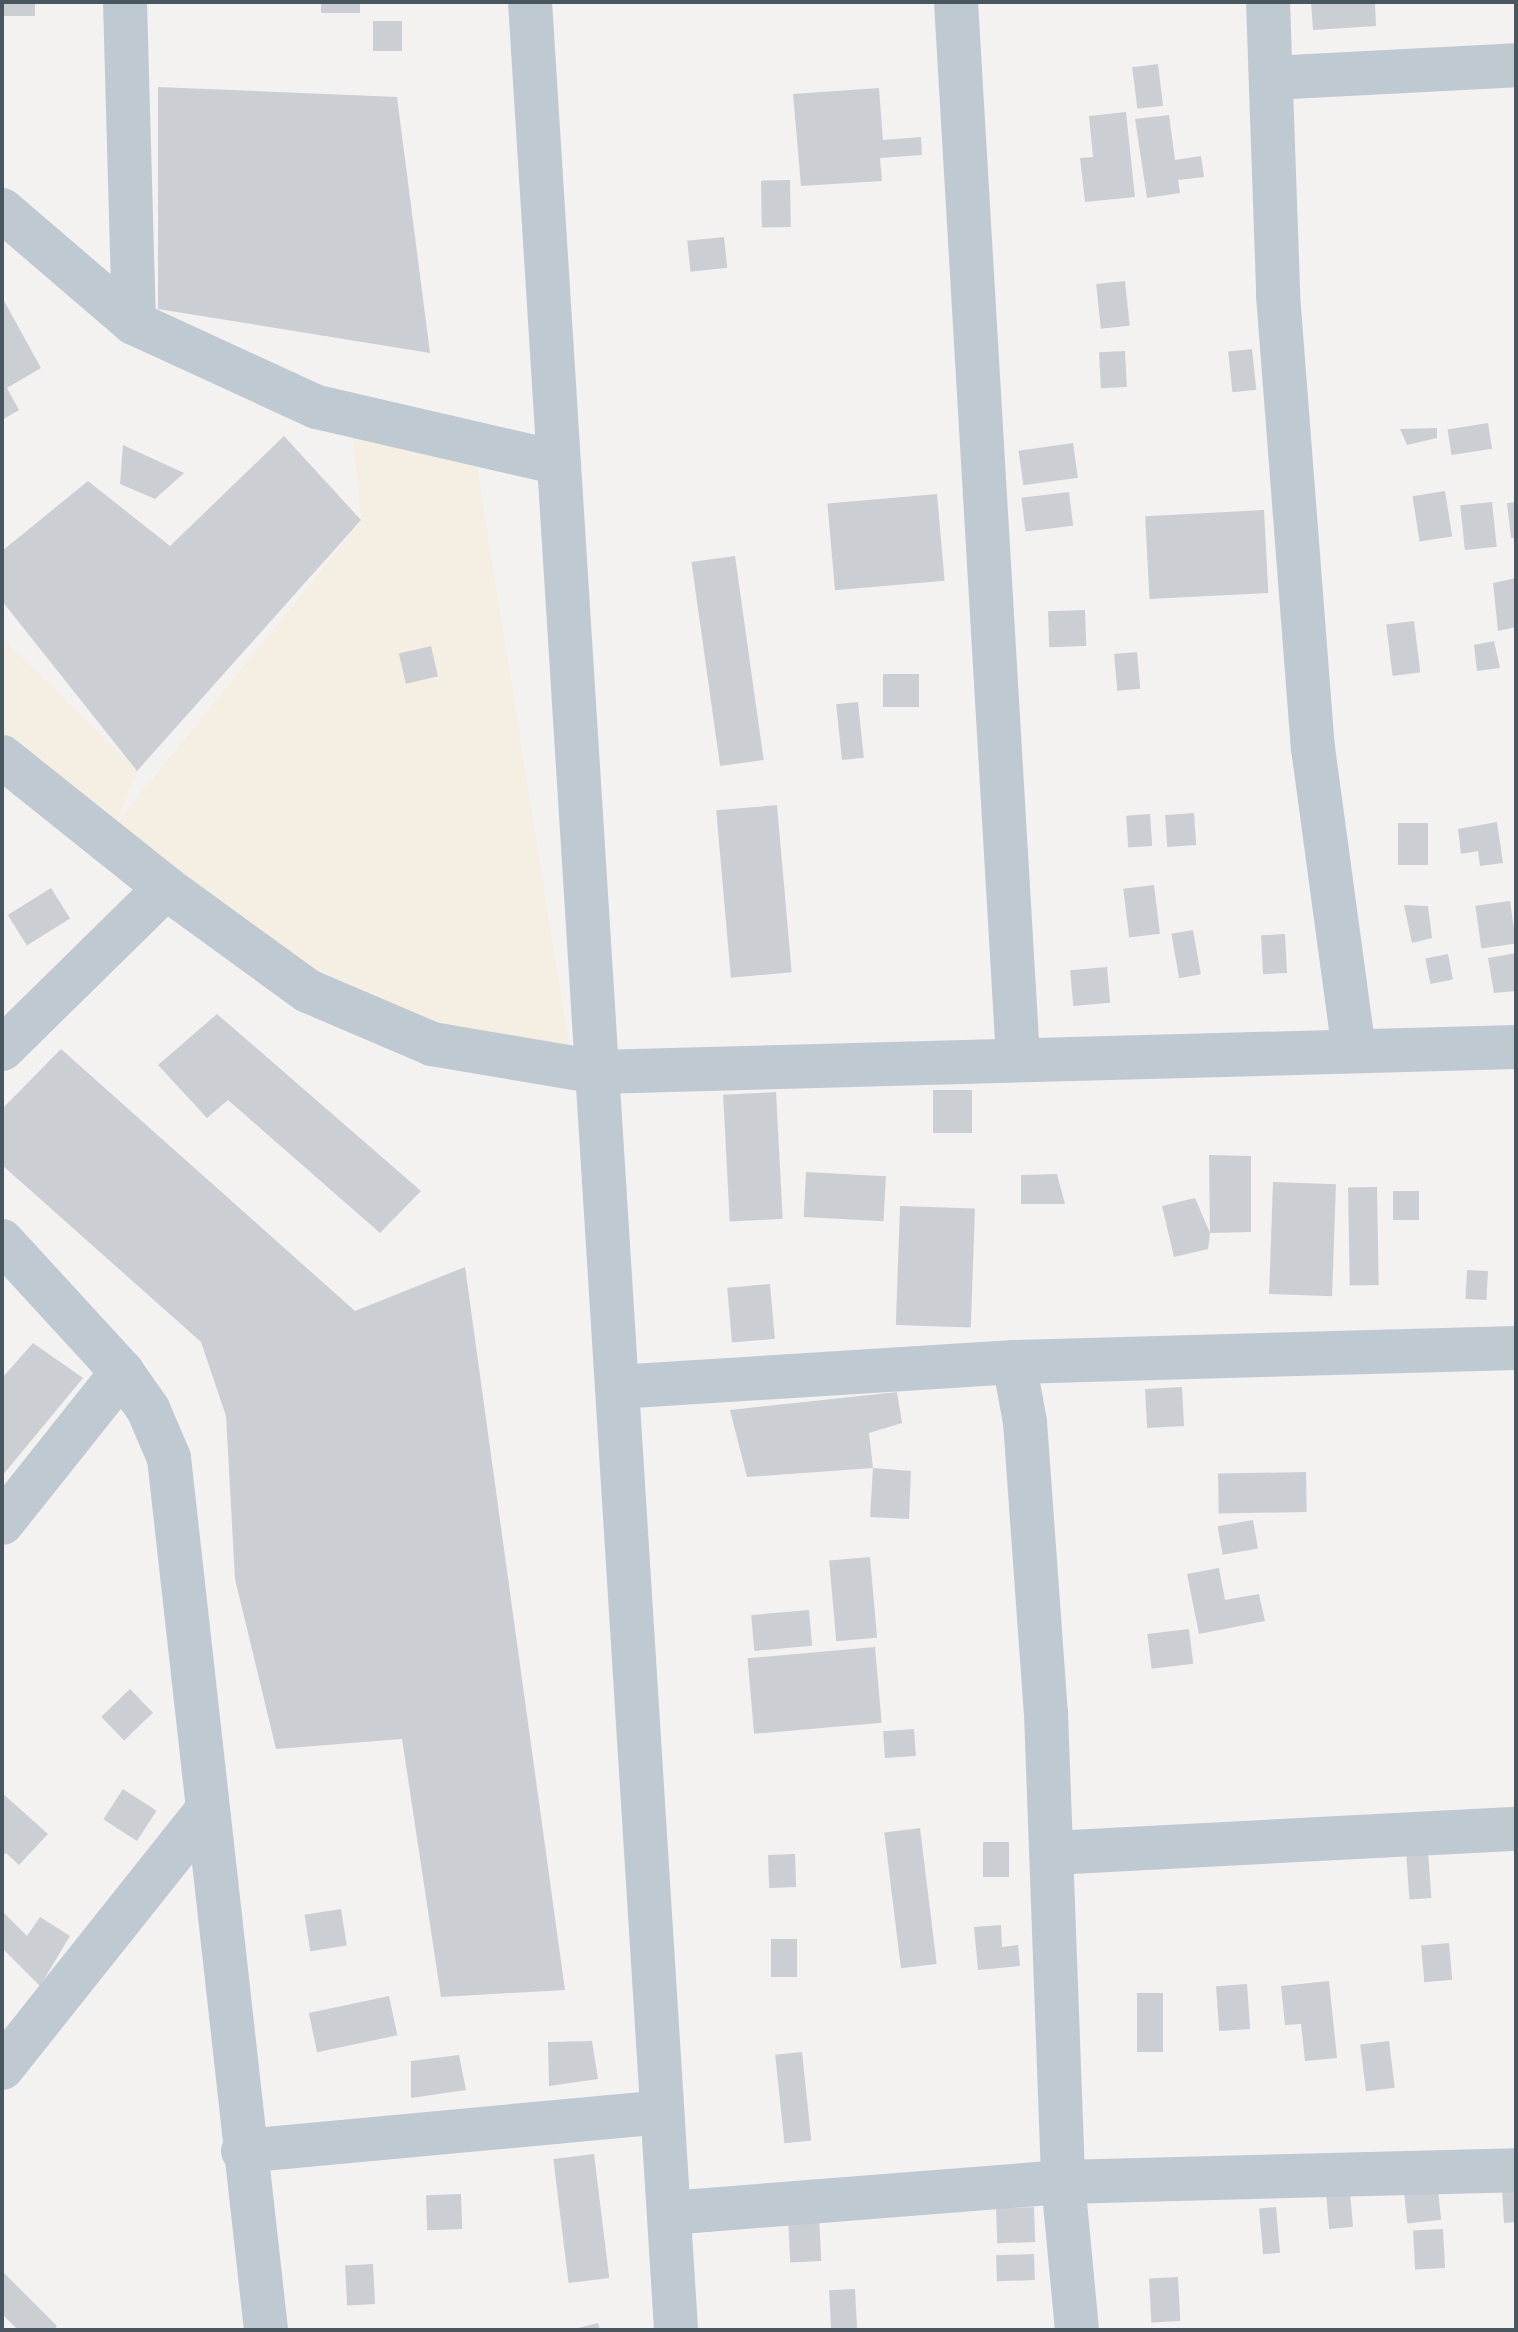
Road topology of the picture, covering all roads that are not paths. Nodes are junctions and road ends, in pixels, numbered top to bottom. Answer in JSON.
{"nodes":[{"id":1,"x":125,"y":2,"type":"edge"},
{"id":2,"x":530,"y":2,"type":"edge"},
{"id":3,"x":956,"y":2,"type":"edge"},
{"id":4,"x":1268,"y":2,"type":"edge"},
{"id":5,"x":1516,"y":65,"type":"edge"},
{"id":6,"x":1271,"y":78,"type":"junction"},
{"id":7,"x":2,"y":210,"type":"edge"},
{"id":8,"x":134,"y":323,"type":"junction"},
{"id":9,"x":559,"y":463,"type":"junction"},
{"id":10,"x":2,"y":757,"type":"edge"},
{"id":11,"x":166,"y":888,"type":"junction"},
{"id":12,"x":1516,"y":1047,"type":"edge"},
{"id":13,"x":2,"y":1049,"type":"edge"},
{"id":14,"x":1354,"y":1050,"type":"junction"},
{"id":15,"x":1018,"y":1058,"type":"junction"},
{"id":16,"x":597,"y":1072,"type":"junction"},
{"id":17,"x":2,"y":1241,"type":"edge"},
{"id":18,"x":1516,"y":1348,"type":"edge"},
{"id":19,"x":1014,"y":1362,"type":"junction"},
{"id":20,"x":122,"y":1372,"type":"junction"},
{"id":21,"x":617,"y":1387,"type":"junction"},
{"id":22,"x":2,"y":1523,"type":"edge"},
{"id":23,"x":207,"y":1810,"type":"junction"},
{"id":24,"x":1516,"y":1829,"type":"edge"},
{"id":25,"x":1052,"y":1853,"type":"junction"},
{"id":26,"x":2,"y":2068,"type":"edge"},
{"id":27,"x":662,"y":2112,"type":"junction"},
{"id":28,"x":243,"y":2151,"type":"junction"},
{"id":29,"x":1516,"y":2170,"type":"edge"},
{"id":30,"x":1063,"y":2182,"type":"junction"},
{"id":31,"x":669,"y":2213,"type":"junction"},
{"id":32,"x":266,"y":2330,"type":"edge"},
{"id":33,"x":676,"y":2330,"type":"edge"},
{"id":34,"x":1077,"y":2330,"type":"edge"}],
"edges":[{"from":1,"to":8,"type":"street"},
{"from":2,"to":9,"type":"street"},
{"from":3,"to":15,"type":"street"},
{"from":4,"to":6,"type":"street"},
{"from":5,"to":6,"type":"street"},
{"from":6,"to":14,"type":"street"},
{"from":7,"to":8,"type":"street"},
{"from":8,"to":9,"type":"street"},
{"from":9,"to":16,"type":"street"},
{"from":10,"to":11,"type":"street"},
{"from":11,"to":13,"type":"street"},
{"from":11,"to":16,"type":"street"},
{"from":12,"to":14,"type":"street"},
{"from":14,"to":15,"type":"street"},
{"from":15,"to":16,"type":"street"},
{"from":16,"to":21,"type":"street"},
{"from":17,"to":20,"type":"street"},
{"from":18,"to":19,"type":"street"},
{"from":19,"to":21,"type":"street"},
{"from":19,"to":25,"type":"street"},
{"from":20,"to":22,"type":"street"},
{"from":20,"to":23,"type":"street"},
{"from":21,"to":27,"type":"street"},
{"from":23,"to":26,"type":"street"},
{"from":23,"to":28,"type":"street"},
{"from":24,"to":25,"type":"street"},
{"from":25,"to":30,"type":"street"},
{"from":27,"to":28,"type":"street"},
{"from":27,"to":31,"type":"street"},
{"from":28,"to":32,"type":"street"},
{"from":29,"to":30,"type":"street"},
{"from":30,"to":31,"type":"street"},
{"from":30,"to":34,"type":"street"},
{"from":31,"to":33,"type":"street"}]}
